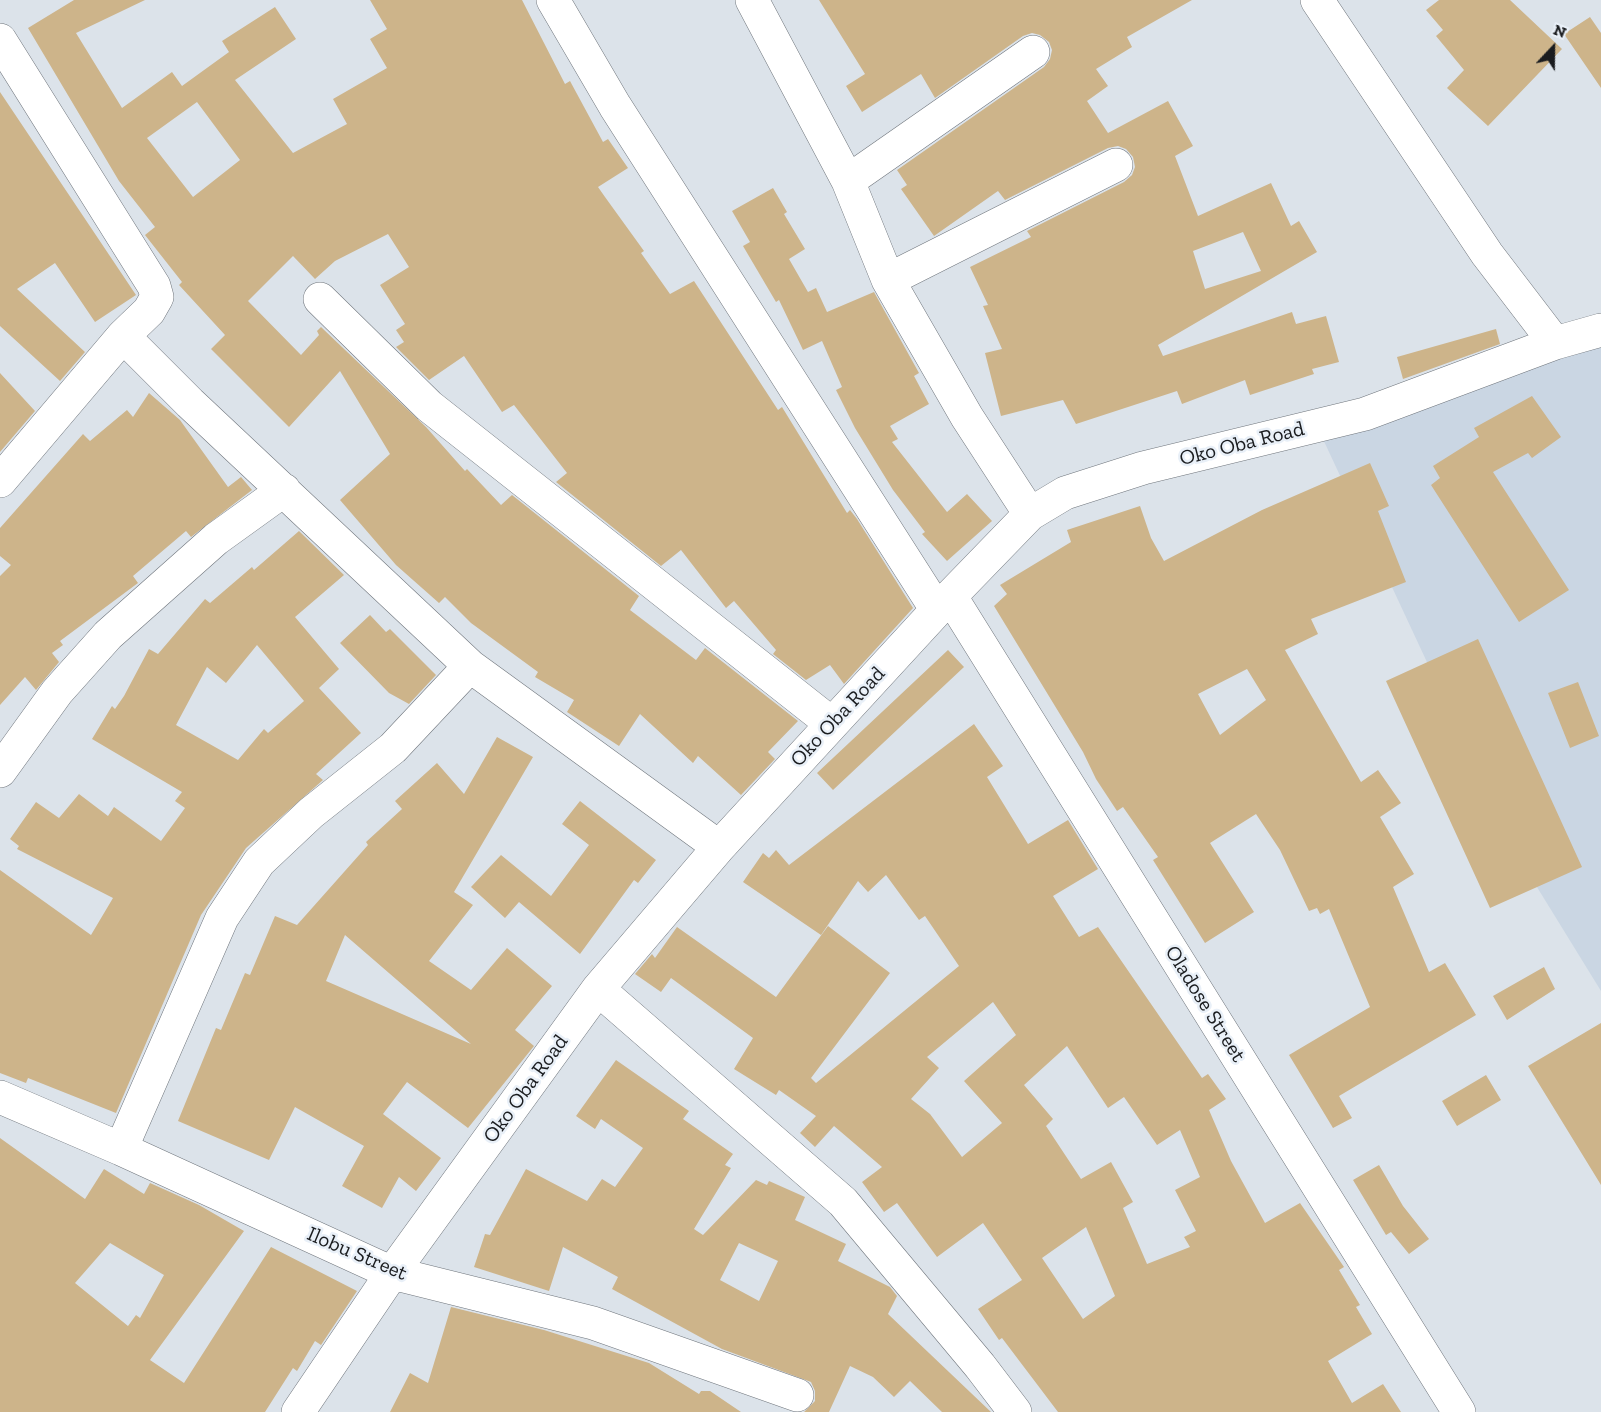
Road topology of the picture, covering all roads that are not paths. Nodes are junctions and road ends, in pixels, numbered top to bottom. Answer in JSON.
{"nodes":[{"id":1,"x":553,"y":0,"type":"edge"},
{"id":2,"x":756,"y":1,"type":"edge"},
{"id":3,"x":1320,"y":1,"type":"edge"},
{"id":4,"x":0,"y":40,"type":"edge"},
{"id":5,"x":1033,"y":52,"type":"dead end"},
{"id":6,"x":1116,"y":165,"type":"dead end"},
{"id":7,"x":848,"y":181,"type":"junction"},
{"id":8,"x":888,"y":280,"type":"junction"},
{"id":9,"x":320,"y":299,"type":"dead end"},
{"id":10,"x":1601,"y":330,"type":"edge"},
{"id":11,"x":123,"y":336,"type":"junction"},
{"id":12,"x":1555,"y":343,"type":"junction"},
{"id":13,"x":0,"y":481,"type":"edge"},
{"id":14,"x":284,"y":490,"type":"junction"},
{"id":15,"x":1030,"y":514,"type":"junction"},
{"id":16,"x":944,"y":604,"type":"junction"},
{"id":17,"x":470,"y":666,"type":"junction"},
{"id":18,"x":832,"y":724,"type":"junction"},
{"id":19,"x":0,"y":771,"type":"edge"},
{"id":20,"x":718,"y":847,"type":"junction"},
{"id":21,"x":598,"y":989,"type":"junction"},
{"id":22,"x":0,"y":1097,"type":"edge"},
{"id":23,"x":121,"y":1149,"type":"junction"},
{"id":24,"x":392,"y":1273,"type":"junction"},
{"id":25,"x":797,"y":1395,"type":"dead end"},
{"id":26,"x":298,"y":1412,"type":"edge"},
{"id":27,"x":1015,"y":1412,"type":"edge"},
{"id":28,"x":1458,"y":1412,"type":"edge"}],
"edges":[{"from":1,"to":16,"type":"street","name":"Oladose Street"},
{"from":2,"to":7,"type":"street"},
{"from":3,"to":12,"type":"street"},
{"from":4,"to":11,"type":"street"},
{"from":5,"to":7,"type":"street"},
{"from":6,"to":8,"type":"street"},
{"from":7,"to":8,"type":"street"},
{"from":8,"to":15,"type":"street"},
{"from":9,"to":18,"type":"street"},
{"from":10,"to":12,"type":"street","name":"Oko Oba Road"},
{"from":11,"to":13,"type":"street"},
{"from":11,"to":14,"type":"street"},
{"from":12,"to":15,"type":"street","name":"Oko Oba Road"},
{"from":14,"to":17,"type":"street"},
{"from":14,"to":19,"type":"street"},
{"from":15,"to":16,"type":"street","name":"Oko Oba Road"},
{"from":16,"to":18,"type":"street","name":"Oko Oba Road"},
{"from":16,"to":28,"type":"street","name":"Oladose Street"},
{"from":17,"to":20,"type":"street"},
{"from":17,"to":23,"type":"street"},
{"from":18,"to":20,"type":"street","name":"Oko Oba Road"},
{"from":20,"to":21,"type":"street","name":"Oko Oba Road"},
{"from":21,"to":24,"type":"street","name":"Oko Oba Road"},
{"from":21,"to":27,"type":"street"},
{"from":22,"to":23,"type":"street","name":"Ilobu Street"},
{"from":23,"to":24,"type":"street","name":"Ilobu Street"},
{"from":24,"to":25,"type":"street","name":"Ilobu Street"},
{"from":24,"to":26,"type":"street","name":"Oko Oba Road"}]}
